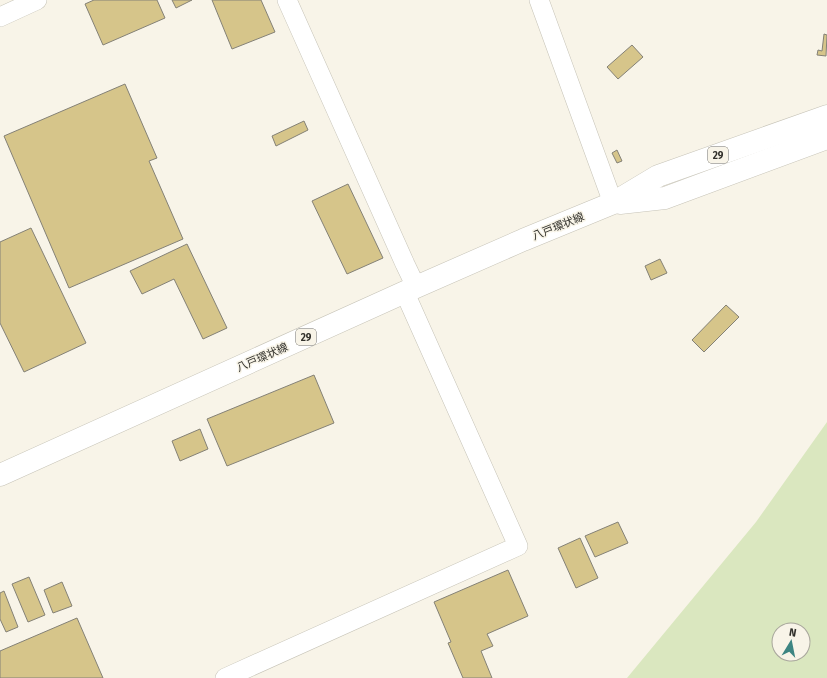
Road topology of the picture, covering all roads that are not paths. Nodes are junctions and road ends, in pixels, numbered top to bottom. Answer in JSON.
{"nodes":[{"id":1,"x":37,"y":0,"type":"edge"},
{"id":2,"x":287,"y":0,"type":"edge"},
{"id":3,"x":539,"y":0,"type":"edge"},
{"id":4,"x":0,"y":17,"type":"edge"},
{"id":5,"x":827,"y":116,"type":"edge"},
{"id":6,"x":827,"y":138,"type":"edge"},
{"id":7,"x":613,"y":204,"type":"junction"},
{"id":8,"x":410,"y":290,"type":"junction"},
{"id":9,"x":0,"y":475,"type":"edge"},
{"id":10,"x":225,"y":678,"type":"edge"}],
"edges":[{"from":1,"to":4,"type":"street"},
{"from":2,"to":8,"type":"street"},
{"from":3,"to":7,"type":"street"},
{"from":5,"to":7,"type":"main road","name":"八戸環状線","number":"29"},
{"from":6,"to":7,"type":"main road","name":"八戸環状線","number":"29"},
{"from":7,"to":8,"type":"main road","name":"八戸環状線","number":"29"},
{"from":8,"to":9,"type":"main road","name":"八戸環状線","number":"29"},
{"from":8,"to":10,"type":"street"}]}
